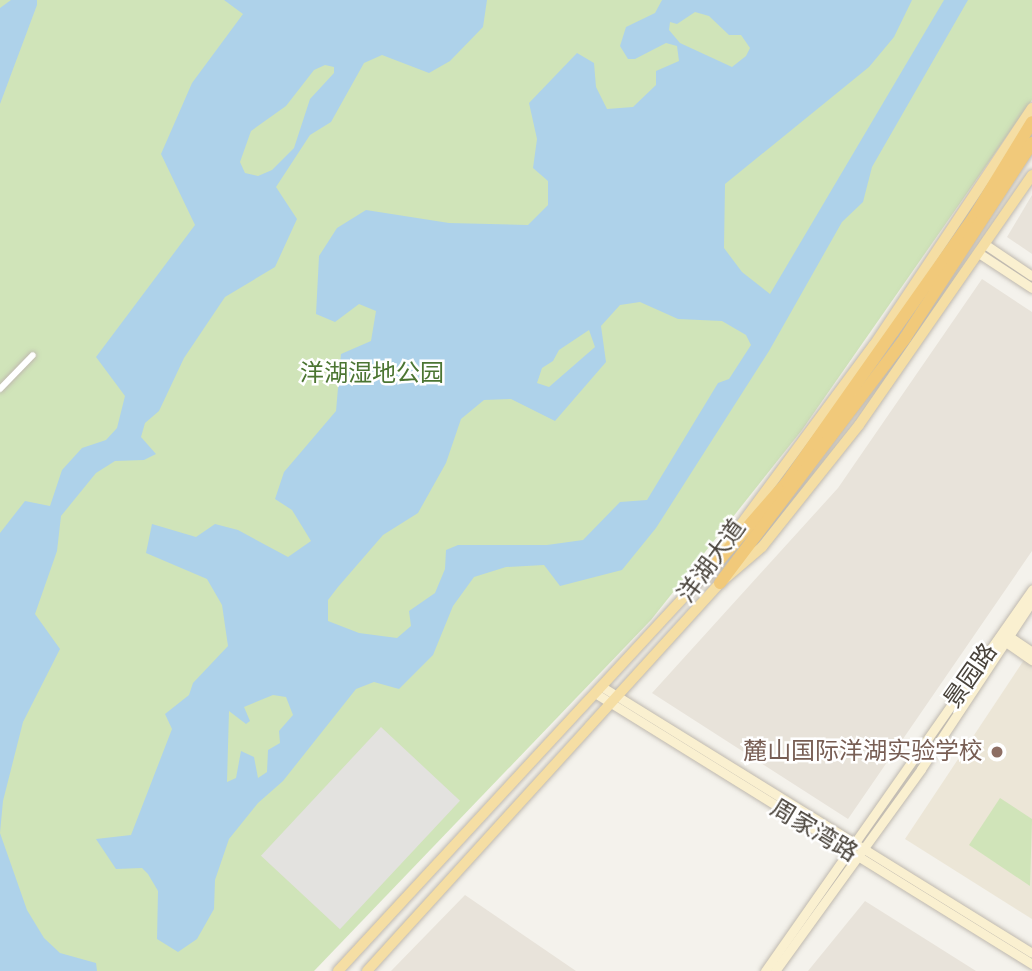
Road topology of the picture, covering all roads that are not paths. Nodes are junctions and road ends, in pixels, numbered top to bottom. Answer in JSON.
{"nodes":[{"id":1,"x":1032,"y":108,"type":"edge"},
{"id":2,"x":1032,"y":122,"type":"edge"},
{"id":3,"x":1032,"y":144,"type":"edge"},
{"id":4,"x":1032,"y":175,"type":"edge"},
{"id":5,"x":983,"y":250,"type":"junction"},
{"id":6,"x":1032,"y":276,"type":"edge"},
{"id":7,"x":1032,"y":288,"type":"edge"},
{"id":8,"x":33,"y":355,"type":"dead end"},
{"id":9,"x":0,"y":389,"type":"edge"},
{"id":10,"x":791,"y":484,"type":"junction"},
{"id":11,"x":706,"y":575,"type":"junction"},
{"id":12,"x":720,"y":583,"type":"junction"},
{"id":13,"x":1032,"y":589,"type":"edge"},
{"id":14,"x":1032,"y":601,"type":"edge"},
{"id":15,"x":1003,"y":636,"type":"junction"},
{"id":16,"x":1032,"y":652,"type":"edge"},
{"id":17,"x":1032,"y":660,"type":"edge"},
{"id":18,"x":601,"y":692,"type":"junction"},
{"id":19,"x":613,"y":699,"type":"junction"},
{"id":20,"x":856,"y":843,"type":"junction"},
{"id":21,"x":865,"y":848,"type":"junction"},
{"id":22,"x":853,"y":855,"type":"junction"},
{"id":23,"x":1032,"y":953,"type":"edge"},
{"id":24,"x":1032,"y":964,"type":"edge"},
{"id":25,"x":338,"y":971,"type":"edge"},
{"id":26,"x":367,"y":971,"type":"edge"},
{"id":27,"x":765,"y":971,"type":"edge"},
{"id":28,"x":775,"y":971,"type":"edge"}],
"edges":[{"from":1,"to":11,"type":"main road","name":"洋湖大道"},
{"from":2,"to":10,"type":"highway"},
{"from":3,"to":10,"type":"highway"},
{"from":4,"to":5,"type":"main road","name":"洋湖大道"},
{"from":5,"to":6,"type":"main road"},
{"from":5,"to":7,"type":"main road"},
{"from":5,"to":12,"type":"main road","name":"洋湖大道"},
{"from":8,"to":9,"type":"street"},
{"from":10,"to":11,"type":"highway"},
{"from":10,"to":12,"type":"highway"},
{"from":11,"to":18,"type":"main road","name":"洋湖大道"},
{"from":12,"to":19,"type":"main road","name":"洋湖大道"},
{"from":13,"to":15,"type":"main road","name":"景园路"},
{"from":14,"to":15,"type":"main road","name":"景园路"},
{"from":15,"to":16,"type":"main road"},
{"from":15,"to":17,"type":"main road"},
{"from":15,"to":20,"type":"main road","name":"景园路"},
{"from":15,"to":21,"type":"main road","name":"景园路"},
{"from":18,"to":19,"type":"main road","name":"周家湾路"},
{"from":18,"to":25,"type":"main road","name":"洋湖大道"},
{"from":19,"to":20,"type":"main road","name":"周家湾路"},
{"from":19,"to":22,"type":"main road","name":"周家湾路"},
{"from":19,"to":26,"type":"main road","name":"洋湖大道"},
{"from":20,"to":21,"type":"main road","name":"周家湾路"},
{"from":20,"to":22,"type":"main road","name":"景园路"},
{"from":21,"to":22,"type":"main road","name":"景园路"},
{"from":21,"to":23,"type":"main road","name":"周家湾路"},
{"from":22,"to":24,"type":"main road","name":"周家湾路"},
{"from":22,"to":27,"type":"main road","name":"景园路"},
{"from":22,"to":28,"type":"main road","name":"景园路"}]}
